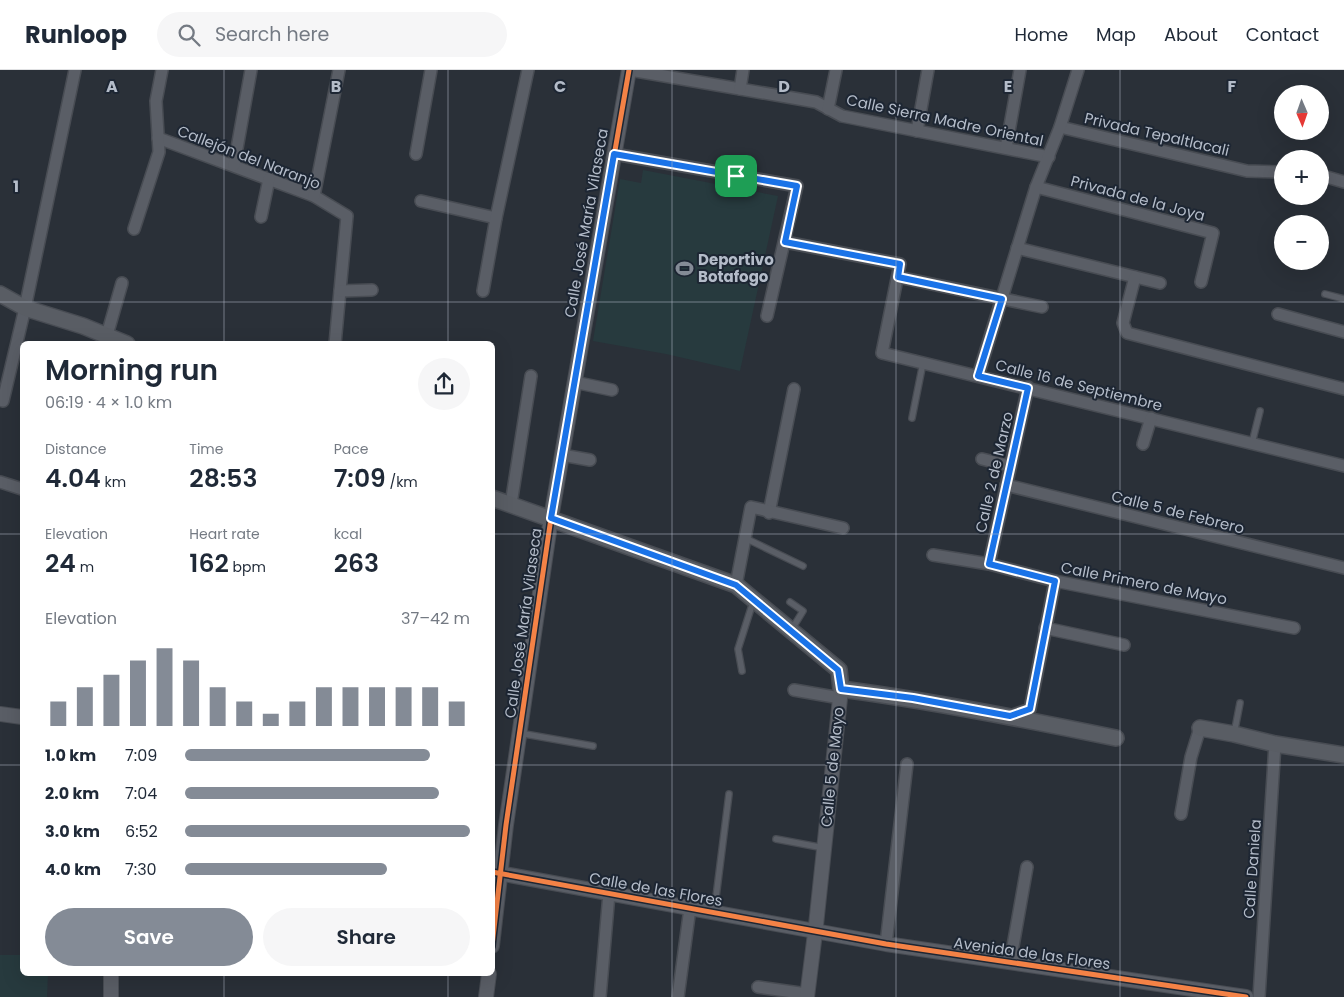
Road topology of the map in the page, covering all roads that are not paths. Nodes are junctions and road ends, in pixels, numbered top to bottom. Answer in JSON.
{"nodes":[{"id":1,"x":75,"y":70,"type":"edge"},
{"id":2,"x":162,"y":70,"type":"edge"},
{"id":3,"x":251,"y":70,"type":"edge"},
{"id":4,"x":340,"y":70,"type":"edge"},
{"id":5,"x":431,"y":70,"type":"edge"},
{"id":6,"x":528,"y":70,"type":"edge"},
{"id":7,"x":630,"y":70,"type":"edge"},
{"id":8,"x":744,"y":70,"type":"edge"},
{"id":9,"x":836,"y":70,"type":"edge"},
{"id":10,"x":928,"y":70,"type":"edge"},
{"id":11,"x":1020,"y":70,"type":"edge"},
{"id":12,"x":1078,"y":70,"type":"edge"},
{"id":13,"x":740,"y":89,"type":"junction"},
{"id":14,"x":828,"y":109,"type":"junction"},
{"id":15,"x":1060,"y":127,"type":"junction"},
{"id":16,"x":916,"y":131,"type":"junction"},
{"id":17,"x":158,"y":138,"type":"junction"},
{"id":18,"x":1006,"y":148,"type":"junction"},
{"id":19,"x":416,"y":154,"type":"dead end"},
{"id":20,"x":614,"y":154,"type":"junction"},
{"id":21,"x":1049,"y":157,"type":"junction"},
{"id":22,"x":234,"y":165,"type":"junction"},
{"id":23,"x":1274,"y":172,"type":"edge"},
{"id":24,"x":1329,"y":178,"type":"edge"},
{"id":25,"x":269,"y":179,"type":"junction"},
{"id":26,"x":1344,"y":182,"type":"edge"},
{"id":27,"x":1036,"y":187,"type":"junction"},
{"id":28,"x":314,"y":196,"type":"junction"},
{"id":29,"x":421,"y":201,"type":"dead end"},
{"id":30,"x":261,"y":217,"type":"dead end"},
{"id":31,"x":496,"y":218,"type":"junction"},
{"id":32,"x":134,"y":229,"type":"dead end"},
{"id":33,"x":785,"y":242,"type":"junction"},
{"id":34,"x":1017,"y":248,"type":"junction"},
{"id":35,"x":898,"y":277,"type":"junction"},
{"id":36,"x":1135,"y":277,"type":"junction"},
{"id":37,"x":1201,"y":282,"type":"dead end"},
{"id":38,"x":122,"y":283,"type":"dead end"},
{"id":39,"x":1160,"y":283,"type":"dead end"},
{"id":40,"x":372,"y":290,"type":"dead end"},
{"id":41,"x":340,"y":291,"type":"junction"},
{"id":42,"x":483,"y":291,"type":"dead end"},
{"id":43,"x":0,"y":294,"type":"edge"},
{"id":44,"x":1325,"y":294,"type":"dead end"},
{"id":45,"x":1002,"y":299,"type":"junction"},
{"id":46,"x":1344,"y":299,"type":"edge"},
{"id":47,"x":1042,"y":307,"type":"dead end"},
{"id":48,"x":25,"y":308,"type":"junction"},
{"id":49,"x":1278,"y":314,"type":"dead end"},
{"id":50,"x":767,"y":316,"type":"dead end"},
{"id":51,"x":1344,"y":332,"type":"edge"},
{"id":52,"x":107,"y":335,"type":"junction"},
{"id":53,"x":120,"y":341,"type":"edge"},
{"id":54,"x":335,"y":341,"type":"edge"},
{"id":55,"x":923,"y":363,"type":"junction"},
{"id":56,"x":531,"y":376,"type":"dead end"},
{"id":57,"x":978,"y":376,"type":"junction"},
{"id":58,"x":574,"y":382,"type":"junction"},
{"id":59,"x":1028,"y":388,"type":"junction"},
{"id":60,"x":794,"y":389,"type":"dead end"},
{"id":61,"x":1344,"y":389,"type":"edge"},
{"id":62,"x":612,"y":390,"type":"dead end"},
{"id":63,"x":3,"y":401,"type":"dead end"},
{"id":64,"x":1260,"y":411,"type":"dead end"},
{"id":65,"x":912,"y":418,"type":"dead end"},
{"id":66,"x":1151,"y":418,"type":"junction"},
{"id":67,"x":1252,"y":443,"type":"junction"},
{"id":68,"x":1144,"y":444,"type":"dead end"},
{"id":69,"x":562,"y":455,"type":"junction"},
{"id":70,"x":982,"y":459,"type":"dead end"},
{"id":71,"x":590,"y":460,"type":"dead end"},
{"id":72,"x":1010,"y":466,"type":"junction"},
{"id":73,"x":1344,"y":466,"type":"edge"},
{"id":74,"x":0,"y":482,"type":"edge"},
{"id":75,"x":1006,"y":485,"type":"junction"},
{"id":76,"x":20,"y":487,"type":"edge"},
{"id":77,"x":495,"y":499,"type":"edge"},
{"id":78,"x":511,"y":504,"type":"junction"},
{"id":79,"x":769,"y":513,"type":"junction"},
{"id":80,"x":551,"y":518,"type":"junction"},
{"id":81,"x":843,"y":528,"type":"dead end"},
{"id":82,"x":745,"y":538,"type":"junction"},
{"id":83,"x":933,"y":555,"type":"dead end"},
{"id":84,"x":989,"y":564,"type":"junction"},
{"id":85,"x":803,"y":566,"type":"dead end"},
{"id":86,"x":1344,"y":568,"type":"edge"},
{"id":87,"x":1055,"y":581,"type":"junction"},
{"id":88,"x":736,"y":585,"type":"junction"},
{"id":89,"x":753,"y":600,"type":"junction"},
{"id":90,"x":790,"y":602,"type":"dead end"},
{"id":91,"x":1045,"y":628,"type":"junction"},
{"id":92,"x":1294,"y":628,"type":"dead end"},
{"id":93,"x":791,"y":631,"type":"junction"},
{"id":94,"x":1124,"y":645,"type":"dead end"},
{"id":95,"x":742,"y":671,"type":"dead end"},
{"id":96,"x":794,"y":690,"type":"dead end"},
{"id":97,"x":840,"y":694,"type":"junction"},
{"id":98,"x":1240,"y":703,"type":"dead end"},
{"id":99,"x":0,"y":714,"type":"edge"},
{"id":100,"x":1010,"y":716,"type":"junction"},
{"id":101,"x":20,"y":717,"type":"edge"},
{"id":102,"x":1200,"y":728,"type":"joint"},
{"id":103,"x":519,"y":733,"type":"junction"},
{"id":104,"x":1234,"y":734,"type":"junction"},
{"id":105,"x":1116,"y":738,"type":"dead end"},
{"id":106,"x":1275,"y":744,"type":"junction"},
{"id":107,"x":593,"y":746,"type":"dead end"},
{"id":108,"x":1344,"y":755,"type":"edge"},
{"id":109,"x":907,"y":764,"type":"dead end"},
{"id":110,"x":729,"y":794,"type":"dead end"},
{"id":111,"x":1181,"y":814,"type":"dead end"},
{"id":112,"x":776,"y":840,"type":"dead end"},
{"id":113,"x":824,"y":848,"type":"junction"},
{"id":114,"x":1026,"y":867,"type":"dead end"},
{"id":115,"x":497,"y":873,"type":"edge"},
{"id":116,"x":609,"y":894,"type":"junction"},
{"id":117,"x":495,"y":902,"type":"edge"},
{"id":118,"x":690,"y":908,"type":"junction"},
{"id":119,"x":714,"y":913,"type":"junction"},
{"id":120,"x":815,"y":931,"type":"junction"},
{"id":121,"x":886,"y":944,"type":"junction"},
{"id":122,"x":1010,"y":962,"type":"junction"},
{"id":123,"x":111,"y":976,"type":"edge"},
{"id":124,"x":489,"y":976,"type":"edge"},
{"id":125,"x":758,"y":987,"type":"dead end"},
{"id":126,"x":807,"y":996,"type":"edge"},
{"id":127,"x":111,"y":997,"type":"edge"},
{"id":128,"x":486,"y":997,"type":"edge"},
{"id":129,"x":600,"y":997,"type":"edge"},
{"id":130,"x":678,"y":997,"type":"edge"},
{"id":131,"x":1246,"y":997,"type":"edge"},
{"id":132,"x":1259,"y":997,"type":"edge"}],
"edges":[{"from":1,"to":48,"type":"street"},
{"from":2,"to":17,"type":"street"},
{"from":3,"to":22,"type":"street"},
{"from":4,"to":28,"type":"street"},
{"from":5,"to":19,"type":"street"},
{"from":6,"to":31,"type":"street"},
{"from":7,"to":13,"type":"street","name":"Calle Sierra Madre Oriental"},
{"from":7,"to":20,"type":"street","name":"Calle José María Vilaseca"},
{"from":8,"to":13,"type":"street"},
{"from":9,"to":14,"type":"street"},
{"from":10,"to":16,"type":"street"},
{"from":11,"to":18,"type":"street"},
{"from":12,"to":15,"type":"street"},
{"from":13,"to":14,"type":"street","name":"Calle Sierra Madre Oriental"},
{"from":14,"to":16,"type":"street","name":"Calle Sierra Madre Oriental"},
{"from":15,"to":21,"type":"street"},
{"from":15,"to":23,"type":"street","name":"Privada Tepaltlacali"},
{"from":16,"to":18,"type":"street","name":"Calle Sierra Madre Oriental"},
{"from":17,"to":22,"type":"street","name":"Callejón del Naranjo"},
{"from":17,"to":32,"type":"street"},
{"from":18,"to":21,"type":"street","name":"Calle Sierra Madre Oriental"},
{"from":20,"to":33,"type":"street"},
{"from":20,"to":58,"type":"street","name":"Calle José María Vilaseca"},
{"from":21,"to":27,"type":"street"},
{"from":22,"to":25,"type":"street","name":"Callejón del Naranjo"},
{"from":24,"to":26,"type":"street"},
{"from":25,"to":28,"type":"street","name":"Callejón del Naranjo"},
{"from":25,"to":30,"type":"street"},
{"from":27,"to":34,"type":"street"},
{"from":27,"to":37,"type":"street","name":"Privada de la Joya"},
{"from":28,"to":41,"type":"street","name":"Callejón del Naranjo"},
{"from":29,"to":31,"type":"street"},
{"from":31,"to":42,"type":"street"},
{"from":33,"to":35,"type":"street"},
{"from":33,"to":50,"type":"street"},
{"from":34,"to":36,"type":"street"},
{"from":34,"to":45,"type":"street"},
{"from":35,"to":45,"type":"street"},
{"from":35,"to":55,"type":"street","name":"Calle 16 de Septiembre"},
{"from":36,"to":39,"type":"street"},
{"from":36,"to":61,"type":"street"},
{"from":38,"to":52,"type":"street"},
{"from":40,"to":41,"type":"street"},
{"from":41,"to":54,"type":"street","name":"Callejón del Naranjo"},
{"from":43,"to":48,"type":"main road"},
{"from":44,"to":46,"type":"lane"},
{"from":45,"to":47,"type":"street"},
{"from":45,"to":57,"type":"street"},
{"from":48,"to":52,"type":"main road"},
{"from":48,"to":63,"type":"street"},
{"from":49,"to":51,"type":"street"},
{"from":52,"to":53,"type":"main road"},
{"from":55,"to":57,"type":"street","name":"Calle 16 de Septiembre"},
{"from":55,"to":65,"type":"lane"},
{"from":56,"to":78,"type":"street"},
{"from":57,"to":59,"type":"street","name":"Calle 16 de Septiembre"},
{"from":58,"to":62,"type":"street"},
{"from":58,"to":69,"type":"street","name":"Calle José María Vilaseca"},
{"from":59,"to":66,"type":"street","name":"Calle 16 de Septiembre"},
{"from":59,"to":72,"type":"street","name":"Calle 2 de Marzo"},
{"from":60,"to":79,"type":"street"},
{"from":64,"to":67,"type":"lane"},
{"from":66,"to":67,"type":"street","name":"Calle 16 de Septiembre"},
{"from":66,"to":68,"type":"street"},
{"from":67,"to":73,"type":"street","name":"Calle 16 de Septiembre"},
{"from":69,"to":71,"type":"street"},
{"from":69,"to":80,"type":"street","name":"Calle José María Vilaseca"},
{"from":70,"to":72,"type":"street"},
{"from":72,"to":75,"type":"street","name":"Calle 2 de Marzo"},
{"from":74,"to":76,"type":"street"},
{"from":75,"to":84,"type":"street","name":"Calle 2 de Marzo"},
{"from":75,"to":86,"type":"street","name":"Calle 5 de Febrero"},
{"from":77,"to":78,"type":"main road"},
{"from":78,"to":80,"type":"main road"},
{"from":79,"to":81,"type":"street"},
{"from":79,"to":82,"type":"street"},
{"from":80,"to":88,"type":"main road"},
{"from":80,"to":103,"type":"street","name":"Calle José María Vilaseca"},
{"from":82,"to":85,"type":"lane"},
{"from":82,"to":88,"type":"street"},
{"from":83,"to":84,"type":"street","name":"Calle Primero de Mayo"},
{"from":84,"to":87,"type":"street","name":"Calle Primero de Mayo"},
{"from":87,"to":91,"type":"street"},
{"from":87,"to":92,"type":"street","name":"Calle Primero de Mayo"},
{"from":88,"to":89,"type":"main road","name":"Calle 5 de Mayo"},
{"from":89,"to":93,"type":"main road","name":"Calle 5 de Mayo"},
{"from":89,"to":95,"type":"lane"},
{"from":90,"to":93,"type":"lane"},
{"from":91,"to":94,"type":"street"},
{"from":91,"to":100,"type":"street"},
{"from":93,"to":97,"type":"main road","name":"Calle 5 de Mayo"},
{"from":96,"to":97,"type":"street"},
{"from":97,"to":100,"type":"main road"},
{"from":97,"to":113,"type":"street","name":"Calle 5 de Mayo"},
{"from":98,"to":104,"type":"lane"},
{"from":99,"to":101,"type":"street"},
{"from":100,"to":105,"type":"main road"},
{"from":102,"to":104,"type":"main road"},
{"from":102,"to":111,"type":"street"},
{"from":103,"to":107,"type":"lane"},
{"from":103,"to":115,"type":"street","name":"Calle José María Vilaseca"},
{"from":104,"to":106,"type":"main road"},
{"from":106,"to":108,"type":"main road"},
{"from":106,"to":132,"type":"street","name":"Calle Daniela"},
{"from":109,"to":121,"type":"street"},
{"from":110,"to":119,"type":"lane"},
{"from":112,"to":113,"type":"lane"},
{"from":113,"to":120,"type":"street","name":"Calle 5 de Mayo"},
{"from":114,"to":122,"type":"street"},
{"from":115,"to":116,"type":"street","name":"Calle de las Flores"},
{"from":115,"to":117,"type":"street","name":"Calle José María Vilaseca"},
{"from":116,"to":118,"type":"street","name":"Calle de las Flores"},
{"from":116,"to":129,"type":"street"},
{"from":118,"to":119,"type":"street","name":"Calle de las Flores"},
{"from":118,"to":130,"type":"street"},
{"from":119,"to":120,"type":"street","name":"Calle de las Flores"},
{"from":120,"to":121,"type":"street","name":"Avenida de las Flores"},
{"from":120,"to":126,"type":"street","name":"Calle 5 de Mayo"},
{"from":121,"to":122,"type":"street","name":"Avenida de las Flores"},
{"from":122,"to":131,"type":"street","name":"Avenida de las Flores"},
{"from":123,"to":127,"type":"street"},
{"from":124,"to":128,"type":"street"},
{"from":125,"to":126,"type":"street"}]}
